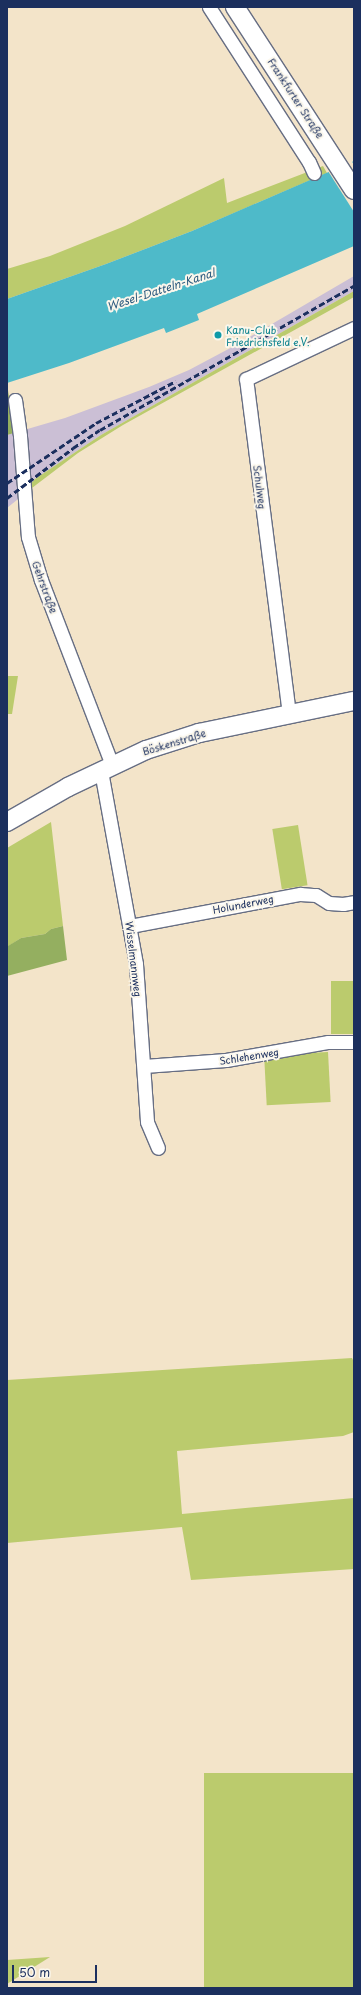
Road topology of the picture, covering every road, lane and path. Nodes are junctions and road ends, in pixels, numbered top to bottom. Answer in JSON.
{"nodes":[{"id":1,"x":209,"y":7,"type":"edge"},
{"id":2,"x":235,"y":7,"type":"edge"},
{"id":3,"x":314,"y":173,"type":"dead end"},
{"id":4,"x":354,"y":190,"type":"edge"},
{"id":5,"x":354,"y":328,"type":"edge"},
{"id":6,"x":15,"y":400,"type":"dead end"},
{"id":7,"x":354,"y":701,"type":"edge"},
{"id":8,"x":289,"y":714,"type":"junction"},
{"id":9,"x":106,"y":768,"type":"junction"},
{"id":10,"x":7,"y":822,"type":"edge"},
{"id":11,"x":354,"y":902,"type":"edge"},
{"id":12,"x":130,"y":926,"type":"junction"},
{"id":13,"x":354,"y":1042,"type":"edge"},
{"id":14,"x":144,"y":1066,"type":"junction"},
{"id":15,"x":158,"y":1148,"type":"dead end"}],
"edges":[{"from":1,"to":3,"type":"street"},
{"from":2,"to":4,"type":"main road","name":"Frankfurter Straße"},
{"from":5,"to":8,"type":"street","name":"Schulweg"},
{"from":6,"to":9,"type":"street","name":"Gehrstraße"},
{"from":7,"to":8,"type":"main road","name":"Böskenstraße"},
{"from":8,"to":9,"type":"main road","name":"Böskenstraße"},
{"from":9,"to":10,"type":"main road","name":"Böskenstraße"},
{"from":9,"to":12,"type":"street","name":"Wisselmannweg"},
{"from":11,"to":12,"type":"street","name":"Holunderweg"},
{"from":12,"to":14,"type":"street","name":"Wisselmannweg"},
{"from":13,"to":14,"type":"street","name":"Schlehenweg"},
{"from":14,"to":15,"type":"street","name":"Wisselmannweg"}]}
